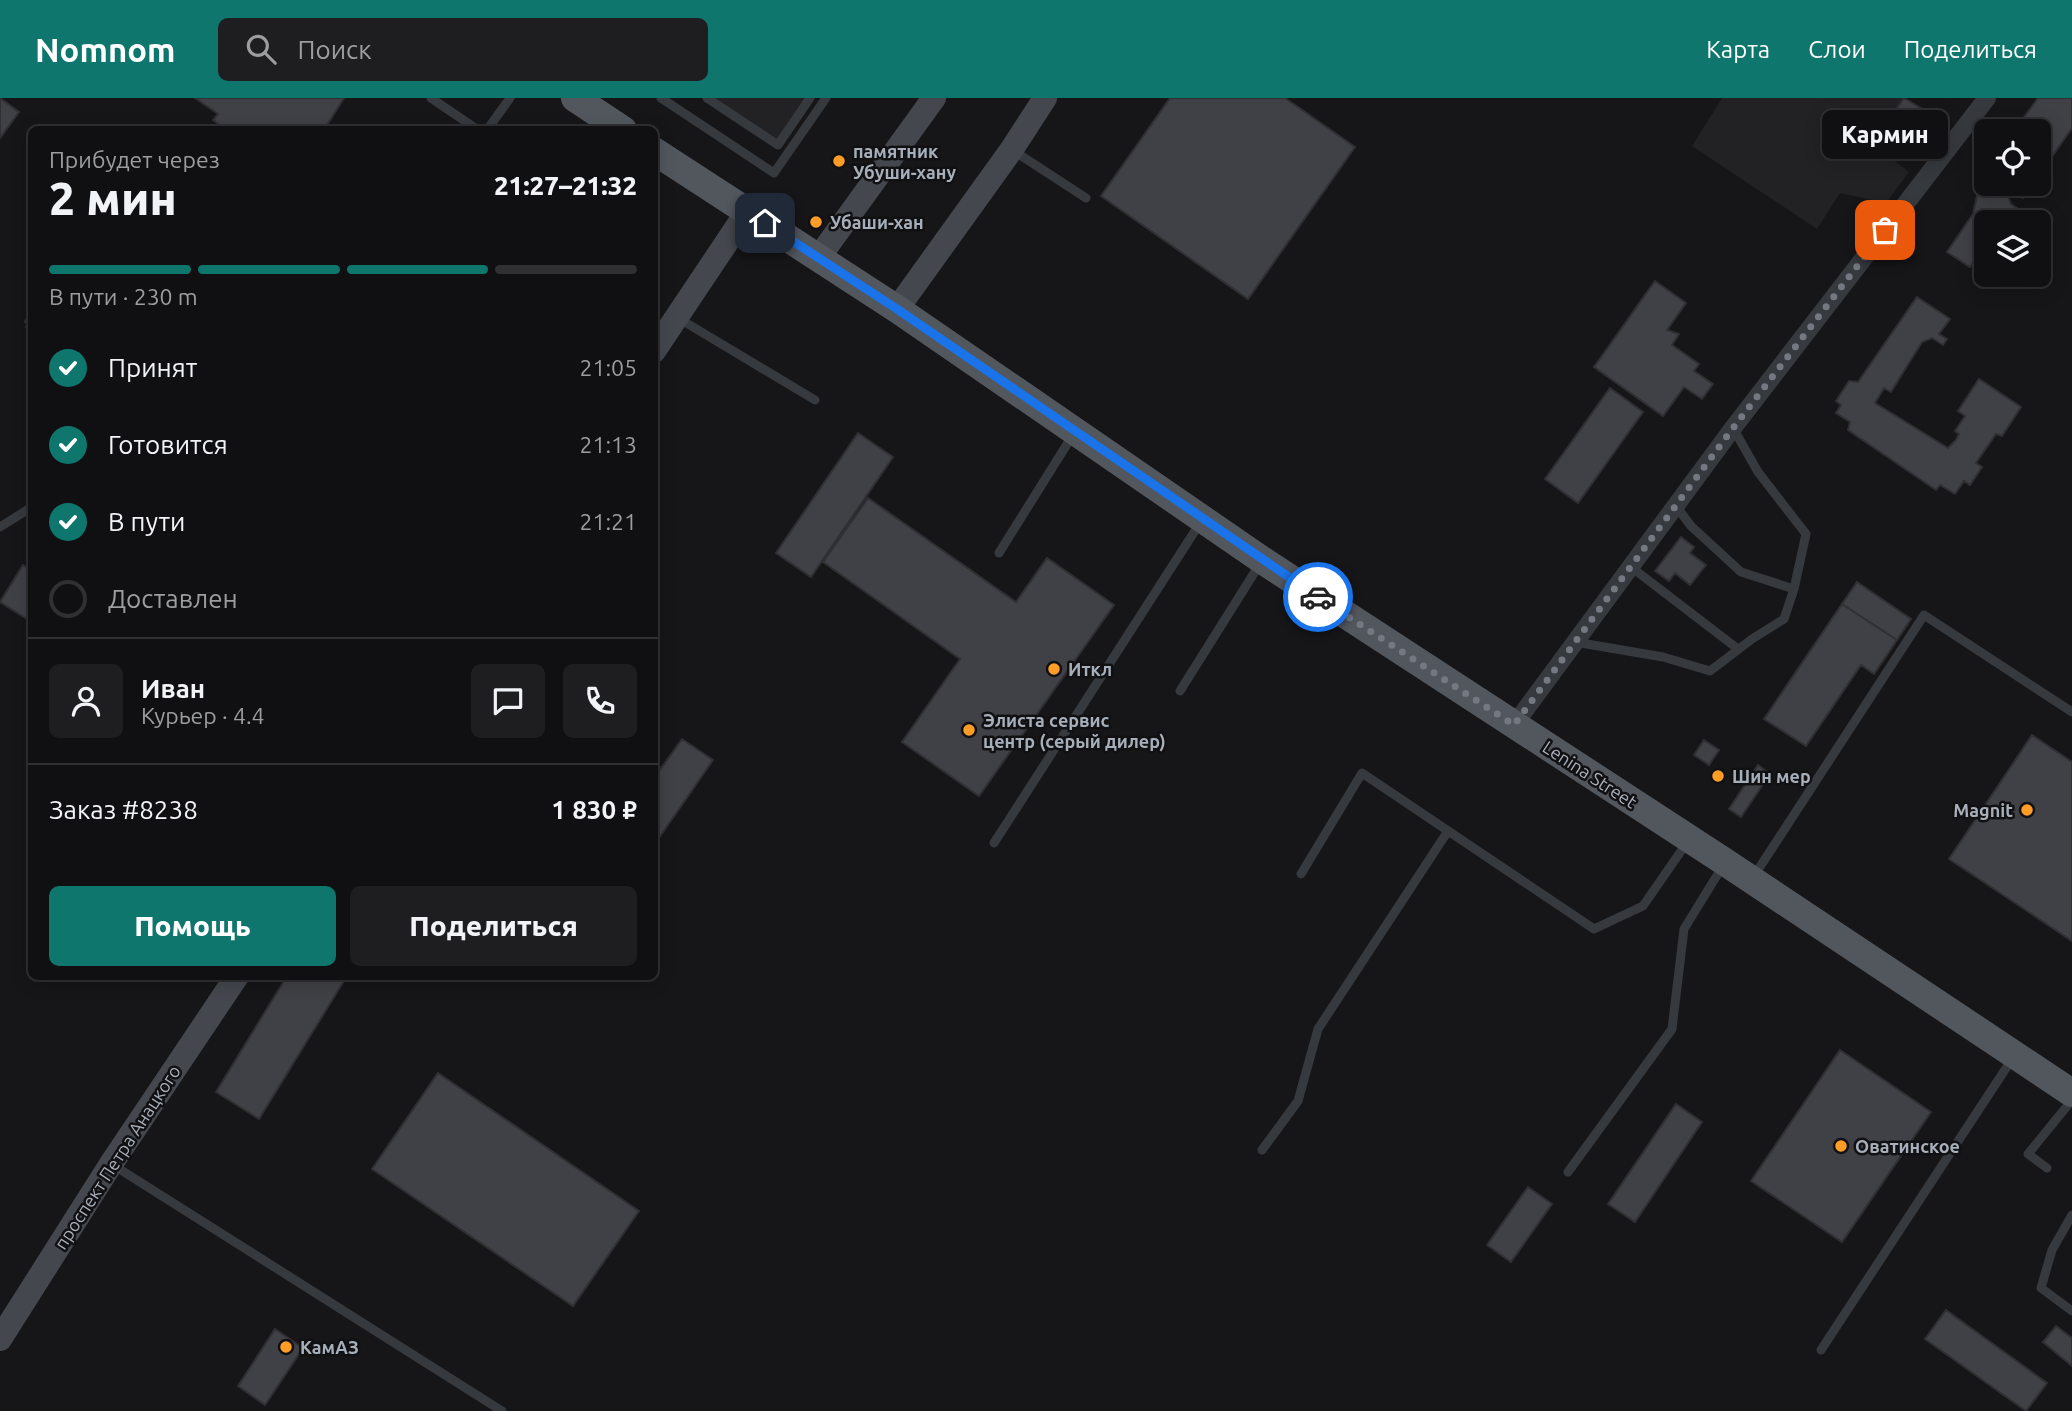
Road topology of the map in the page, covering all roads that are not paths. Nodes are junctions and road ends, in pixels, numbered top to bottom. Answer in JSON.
{"nodes":[{"id":1,"x":431,"y":98,"type":"edge"},
{"id":2,"x":510,"y":98,"type":"edge"},
{"id":3,"x":575,"y":98,"type":"edge"},
{"id":4,"x":661,"y":98,"type":"edge"},
{"id":5,"x":707,"y":98,"type":"edge"},
{"id":6,"x":810,"y":98,"type":"edge"},
{"id":7,"x":825,"y":98,"type":"edge"},
{"id":8,"x":934,"y":98,"type":"edge"},
{"id":9,"x":1045,"y":98,"type":"edge"},
{"id":10,"x":1987,"y":98,"type":"edge"},
{"id":11,"x":472,"y":126,"type":"edge"},
{"id":12,"x":490,"y":126,"type":"edge"},
{"id":13,"x":616,"y":126,"type":"edge"},
{"id":14,"x":1012,"y":149,"type":"junction"},
{"id":15,"x":658,"y":153,"type":"edge"},
{"id":16,"x":1086,"y":198,"type":"dead end"},
{"id":17,"x":747,"y":212,"type":"junction"},
{"id":18,"x":820,"y":257,"type":"junction"},
{"id":19,"x":897,"y":309,"type":"junction"},
{"id":20,"x":677,"y":317,"type":"junction"},
{"id":21,"x":658,"y":345,"type":"edge"},
{"id":22,"x":815,"y":400,"type":"dead end"},
{"id":23,"x":1733,"y":428,"type":"junction"},
{"id":24,"x":1075,"y":432,"type":"junction"},
{"id":25,"x":1676,"y":506,"type":"junction"},
{"id":26,"x":28,"y":510,"type":"edge"},
{"id":27,"x":1202,"y":519,"type":"junction"},
{"id":28,"x":0,"y":527,"type":"edge"},
{"id":29,"x":999,"y":554,"type":"dead end"},
{"id":30,"x":1262,"y":560,"type":"junction"},
{"id":31,"x":1631,"y":567,"type":"junction"},
{"id":32,"x":1794,"y":589,"type":"junction"},
{"id":33,"x":1576,"y":642,"type":"junction"},
{"id":34,"x":1738,"y":649,"type":"junction"},
{"id":35,"x":1180,"y":691,"type":"dead end"},
{"id":36,"x":2072,"y":712,"type":"edge"},
{"id":37,"x":1514,"y":725,"type":"junction"},
{"id":38,"x":1448,"y":831,"type":"junction"},
{"id":39,"x":1689,"y":839,"type":"junction"},
{"id":40,"x":994,"y":843,"type":"dead end"},
{"id":41,"x":1725,"y":862,"type":"junction"},
{"id":42,"x":1301,"y":874,"type":"dead end"},
{"id":43,"x":1752,"y":880,"type":"junction"},
{"id":44,"x":234,"y":980,"type":"edge"},
{"id":45,"x":2015,"y":1055,"type":"junction"},
{"id":46,"x":2072,"y":1093,"type":"edge"},
{"id":47,"x":2072,"y":1100,"type":"edge"},
{"id":48,"x":1262,"y":1150,"type":"dead end"},
{"id":49,"x":111,"y":1164,"type":"junction"},
{"id":50,"x":2047,"y":1168,"type":"dead end"},
{"id":51,"x":1568,"y":1172,"type":"dead end"},
{"id":52,"x":2072,"y":1214,"type":"edge"},
{"id":53,"x":2072,"y":1311,"type":"edge"},
{"id":54,"x":0,"y":1339,"type":"edge"},
{"id":55,"x":1821,"y":1350,"type":"dead end"},
{"id":56,"x":502,"y":1411,"type":"edge"}],
"edges":[{"from":1,"to":11,"type":"lane"},
{"from":2,"to":12,"type":"lane"},
{"from":3,"to":13,"type":"main road"},
{"from":4,"to":7,"type":"lane"},
{"from":5,"to":6,"type":"lane"},
{"from":8,"to":18,"type":"main road"},
{"from":9,"to":14,"type":"main road"},
{"from":10,"to":23,"type":"street"},
{"from":14,"to":16,"type":"lane"},
{"from":14,"to":19,"type":"main road"},
{"from":15,"to":17,"type":"main road","name":"Lenina Street"},
{"from":17,"to":18,"type":"main road","name":"Lenina Street"},
{"from":17,"to":20,"type":"main road"},
{"from":18,"to":19,"type":"main road","name":"Lenina Street"},
{"from":19,"to":24,"type":"main road","name":"Lenina Street"},
{"from":20,"to":21,"type":"main road"},
{"from":20,"to":22,"type":"lane"},
{"from":23,"to":25,"type":"street"},
{"from":23,"to":32,"type":"lane"},
{"from":24,"to":27,"type":"main road","name":"Lenina Street"},
{"from":24,"to":29,"type":"lane"},
{"from":25,"to":31,"type":"street"},
{"from":25,"to":32,"type":"lane"},
{"from":26,"to":28,"type":"lane"},
{"from":27,"to":30,"type":"main road","name":"Lenina Street"},
{"from":27,"to":40,"type":"lane"},
{"from":30,"to":35,"type":"lane"},
{"from":30,"to":37,"type":"main road","name":"Lenina Street"},
{"from":31,"to":33,"type":"street"},
{"from":31,"to":34,"type":"lane"},
{"from":32,"to":34,"type":"lane"},
{"from":33,"to":34,"type":"lane"},
{"from":33,"to":37,"type":"street"},
{"from":36,"to":43,"type":"lane"},
{"from":37,"to":39,"type":"main road","name":"Lenina Street"},
{"from":38,"to":39,"type":"lane"},
{"from":38,"to":42,"type":"lane"},
{"from":38,"to":48,"type":"lane"},
{"from":39,"to":41,"type":"main road","name":"Lenina Street"},
{"from":41,"to":43,"type":"main road","name":"Lenina Street"},
{"from":41,"to":51,"type":"lane"},
{"from":43,"to":45,"type":"main road","name":"Lenina Street"},
{"from":44,"to":49,"type":"main road","name":"проспект Петра Анацкого"},
{"from":45,"to":46,"type":"main road","name":"Lenina Street"},
{"from":45,"to":55,"type":"lane"},
{"from":47,"to":50,"type":"lane"},
{"from":49,"to":54,"type":"main road","name":"проспект Петра Анацкого"},
{"from":49,"to":56,"type":"lane"},
{"from":52,"to":53,"type":"lane"}]}
